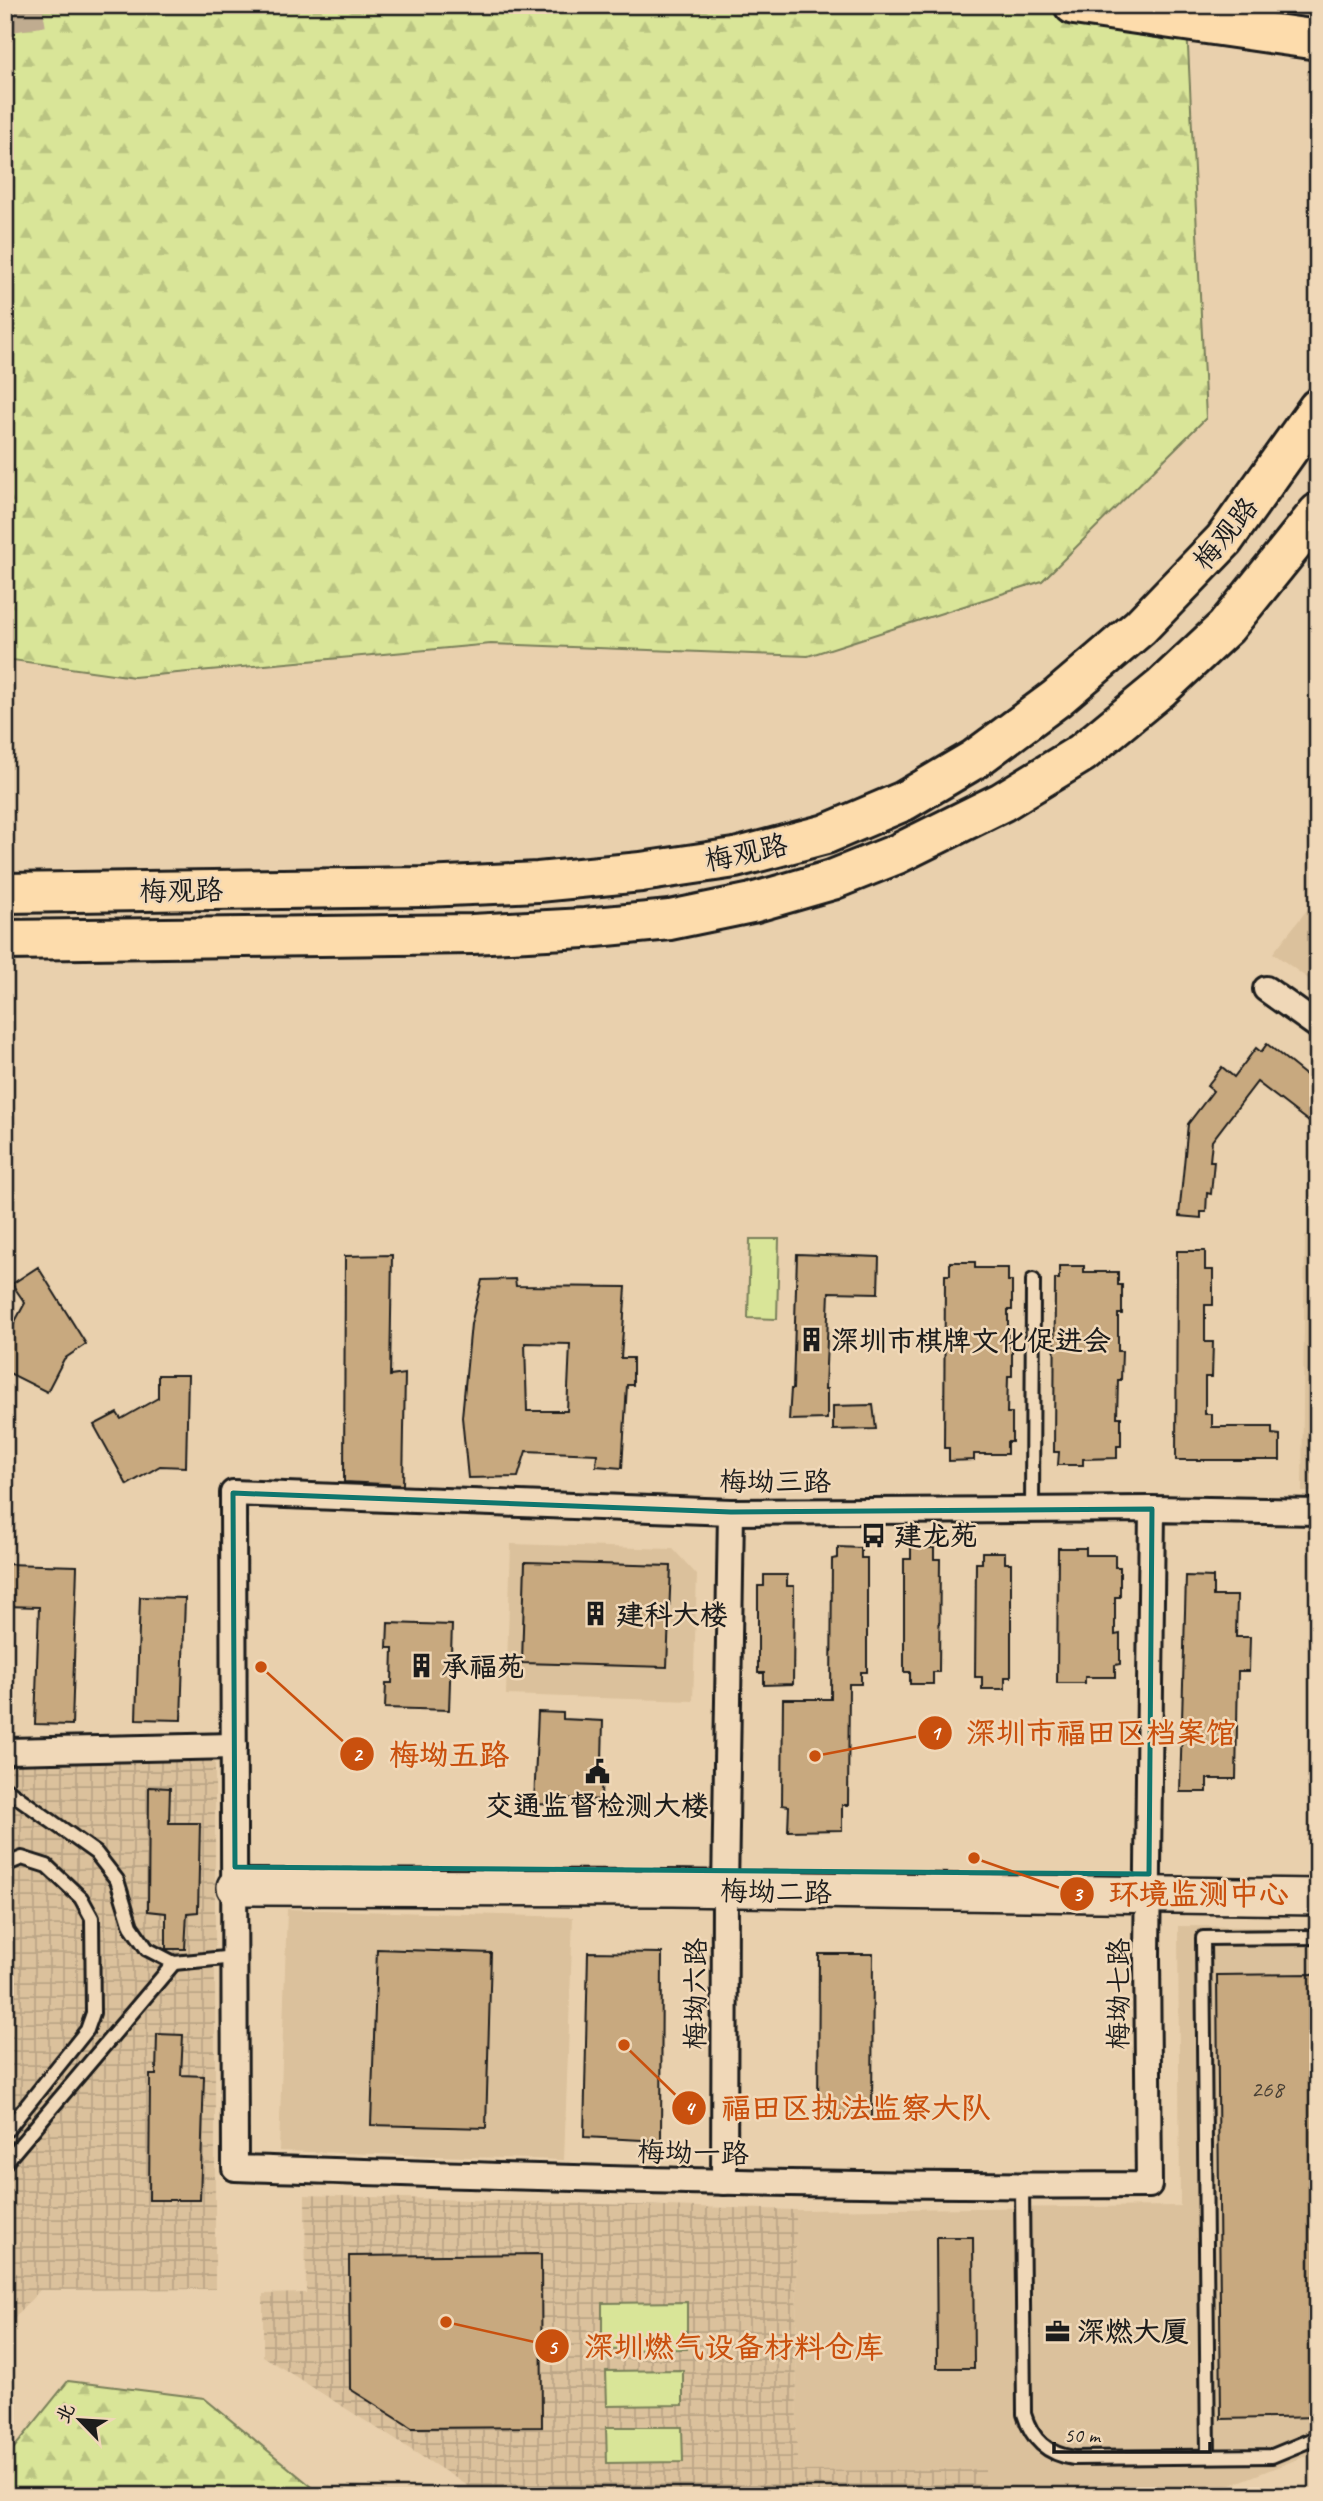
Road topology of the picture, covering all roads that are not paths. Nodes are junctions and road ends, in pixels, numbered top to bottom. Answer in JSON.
{"nodes":[{"id":1,"x":1074,"y":5,"type":"edge"},
{"id":2,"x":1318,"y":40,"type":"edge"},
{"id":3,"x":1318,"y":400,"type":"edge"},
{"id":4,"x":1308,"y":423,"type":"edge"},
{"id":5,"x":1318,"y":513,"type":"edge"},
{"id":6,"x":5,"y":893,"type":"edge"},
{"id":7,"x":5,"y":940,"type":"edge"},
{"id":8,"x":1266,"y":989,"type":"dead end"},
{"id":9,"x":1318,"y":1026,"type":"edge"},
{"id":10,"x":1034,"y":1280,"type":"dead end"},
{"id":11,"x":1032,"y":1510,"type":"junction"},
{"id":12,"x":1152,"y":1510,"type":"junction"},
{"id":13,"x":731,"y":1511,"type":"junction"},
{"id":14,"x":1318,"y":1512,"type":"edge"},
{"id":15,"x":234,"y":1746,"type":"junction"},
{"id":16,"x":5,"y":1753,"type":"edge"},
{"id":17,"x":5,"y":1788,"type":"edge"},
{"id":18,"x":5,"y":1865,"type":"edge"},
{"id":19,"x":1318,"y":1873,"type":"edge"},
{"id":20,"x":235,"y":1877,"type":"junction"},
{"id":21,"x":725,"y":1880,"type":"junction"},
{"id":22,"x":1148,"y":1884,"type":"junction"},
{"id":23,"x":1318,"y":1897,"type":"edge"},
{"id":24,"x":1318,"y":1937,"type":"edge"},
{"id":25,"x":235,"y":1957,"type":"junction"},
{"id":26,"x":174,"y":1963,"type":"junction"},
{"id":27,"x":8,"y":2129,"type":"dead end"},
{"id":28,"x":5,"y":2163,"type":"edge"},
{"id":29,"x":724,"y":2182,"type":"junction"},
{"id":30,"x":1149,"y":2185,"type":"joint"},
{"id":31,"x":1022,"y":2186,"type":"junction"},
{"id":32,"x":1318,"y":2438,"type":"edge"},
{"id":33,"x":1208,"y":2456,"type":"junction"}],
"edges":[{"from":1,"to":2,"type":"highway"},
{"from":3,"to":4,"type":"highway","name":"梅观路"},
{"from":4,"to":6,"type":"highway","name":"梅观路"},
{"from":5,"to":7,"type":"highway","name":"梅观路"},
{"from":8,"to":9,"type":"street"},
{"from":10,"to":11,"type":"lane"},
{"from":11,"to":12,"type":"street","name":"梅坳三路"},
{"from":11,"to":13,"type":"street","name":"梅坳三路"},
{"from":12,"to":14,"type":"street","name":"梅坳三路"},
{"from":12,"to":22,"type":"street","name":"梅坳七路"},
{"from":13,"to":15,"type":"street","name":"梅坳三路"},
{"from":13,"to":21,"type":"street","name":"梅坳六路"},
{"from":15,"to":16,"type":"street"},
{"from":15,"to":20,"type":"street"},
{"from":17,"to":26,"type":"lane"},
{"from":18,"to":27,"type":"lane"},
{"from":19,"to":22,"type":"street","name":"梅坳二路"},
{"from":20,"to":21,"type":"street","name":"梅坳二路"},
{"from":20,"to":25,"type":"street"},
{"from":21,"to":22,"type":"street","name":"梅坳二路"},
{"from":21,"to":29,"type":"street","name":"梅坳六路"},
{"from":22,"to":23,"type":"street","name":"梅坳二路"},
{"from":22,"to":30,"type":"street","name":"梅坳七路"},
{"from":24,"to":33,"type":"lane"},
{"from":25,"to":26,"type":"lane"},
{"from":25,"to":29,"type":"street","name":"梅坳一路"},
{"from":26,"to":28,"type":"lane"},
{"from":29,"to":31,"type":"street","name":"梅坳一路"},
{"from":30,"to":31,"type":"street","name":"梅坳一路"},
{"from":31,"to":33,"type":"lane"},
{"from":32,"to":33,"type":"lane"}]}
